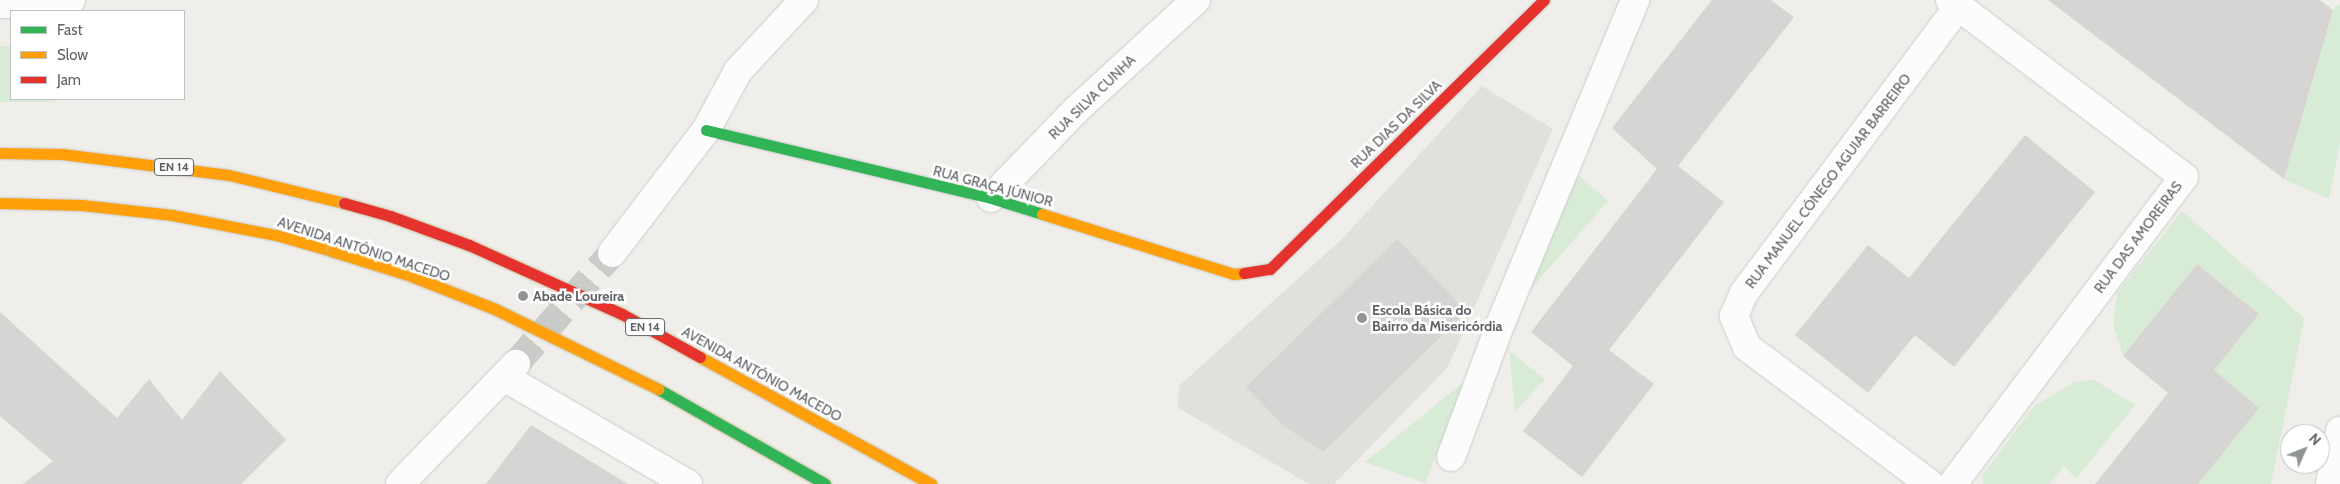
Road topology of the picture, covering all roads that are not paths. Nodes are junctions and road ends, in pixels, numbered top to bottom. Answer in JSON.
{"nodes":[{"id":1,"x":71,"y":0,"type":"edge"},
{"id":2,"x":804,"y":0,"type":"edge"},
{"id":3,"x":1196,"y":0,"type":"edge"},
{"id":4,"x":1544,"y":0,"type":"edge"},
{"id":5,"x":1635,"y":0,"type":"edge"},
{"id":6,"x":0,"y":4,"type":"edge"},
{"id":7,"x":1954,"y":4,"type":"edge"},
{"id":8,"x":706,"y":130,"type":"junction"},
{"id":9,"x":0,"y":153,"type":"edge"},
{"id":10,"x":991,"y":198,"type":"junction"},
{"id":11,"x":0,"y":203,"type":"edge"},
{"id":12,"x":612,"y":253,"type":"tunnel mouth"},
{"id":13,"x":1270,"y":269,"type":"joint"},
{"id":14,"x":2340,"y":431,"type":"edge"},
{"id":15,"x":1451,"y":457,"type":"dead end"},
{"id":16,"x":400,"y":484,"type":"edge"},
{"id":17,"x":688,"y":484,"type":"edge"},
{"id":18,"x":825,"y":484,"type":"edge"},
{"id":19,"x":931,"y":484,"type":"edge"},
{"id":20,"x":1930,"y":484,"type":"edge"},
{"id":21,"x":1954,"y":484,"type":"edge"},
{"id":22,"x":2330,"y":484,"type":"edge"}],
"edges":[{"from":1,"to":6,"type":"street"},
{"from":2,"to":8,"type":"street"},
{"from":3,"to":10,"type":"street","name":"RUA SILVA CUNHA"},
{"from":4,"to":13,"type":"main road","name":"RUA DIAS DA SILVA"},
{"from":5,"to":15,"type":"street"},
{"from":7,"to":20,"type":"street","name":"RUA MANUEL CÓNEGO AGUIAR BARREIRO"},
{"from":7,"to":21,"type":"street","name":"RUA DAS AMOREIRAS"},
{"from":8,"to":10,"type":"main road","name":"RUA GRAÇA JÚNIOR"},
{"from":8,"to":12,"type":"street"},
{"from":9,"to":19,"type":"main road","name":"AVENIDA ANTÓNIO MACEDO","number":"EN 14","bridge":true},
{"from":10,"to":13,"type":"main road","name":"RUA GRAÇA JÚNIOR"},
{"from":11,"to":18,"type":"main road","name":"AVENIDA ANTÓNIO MACEDO","bridge":true},
{"from":14,"to":22,"type":"street"},
{"from":16,"to":17,"type":"street"}]}
